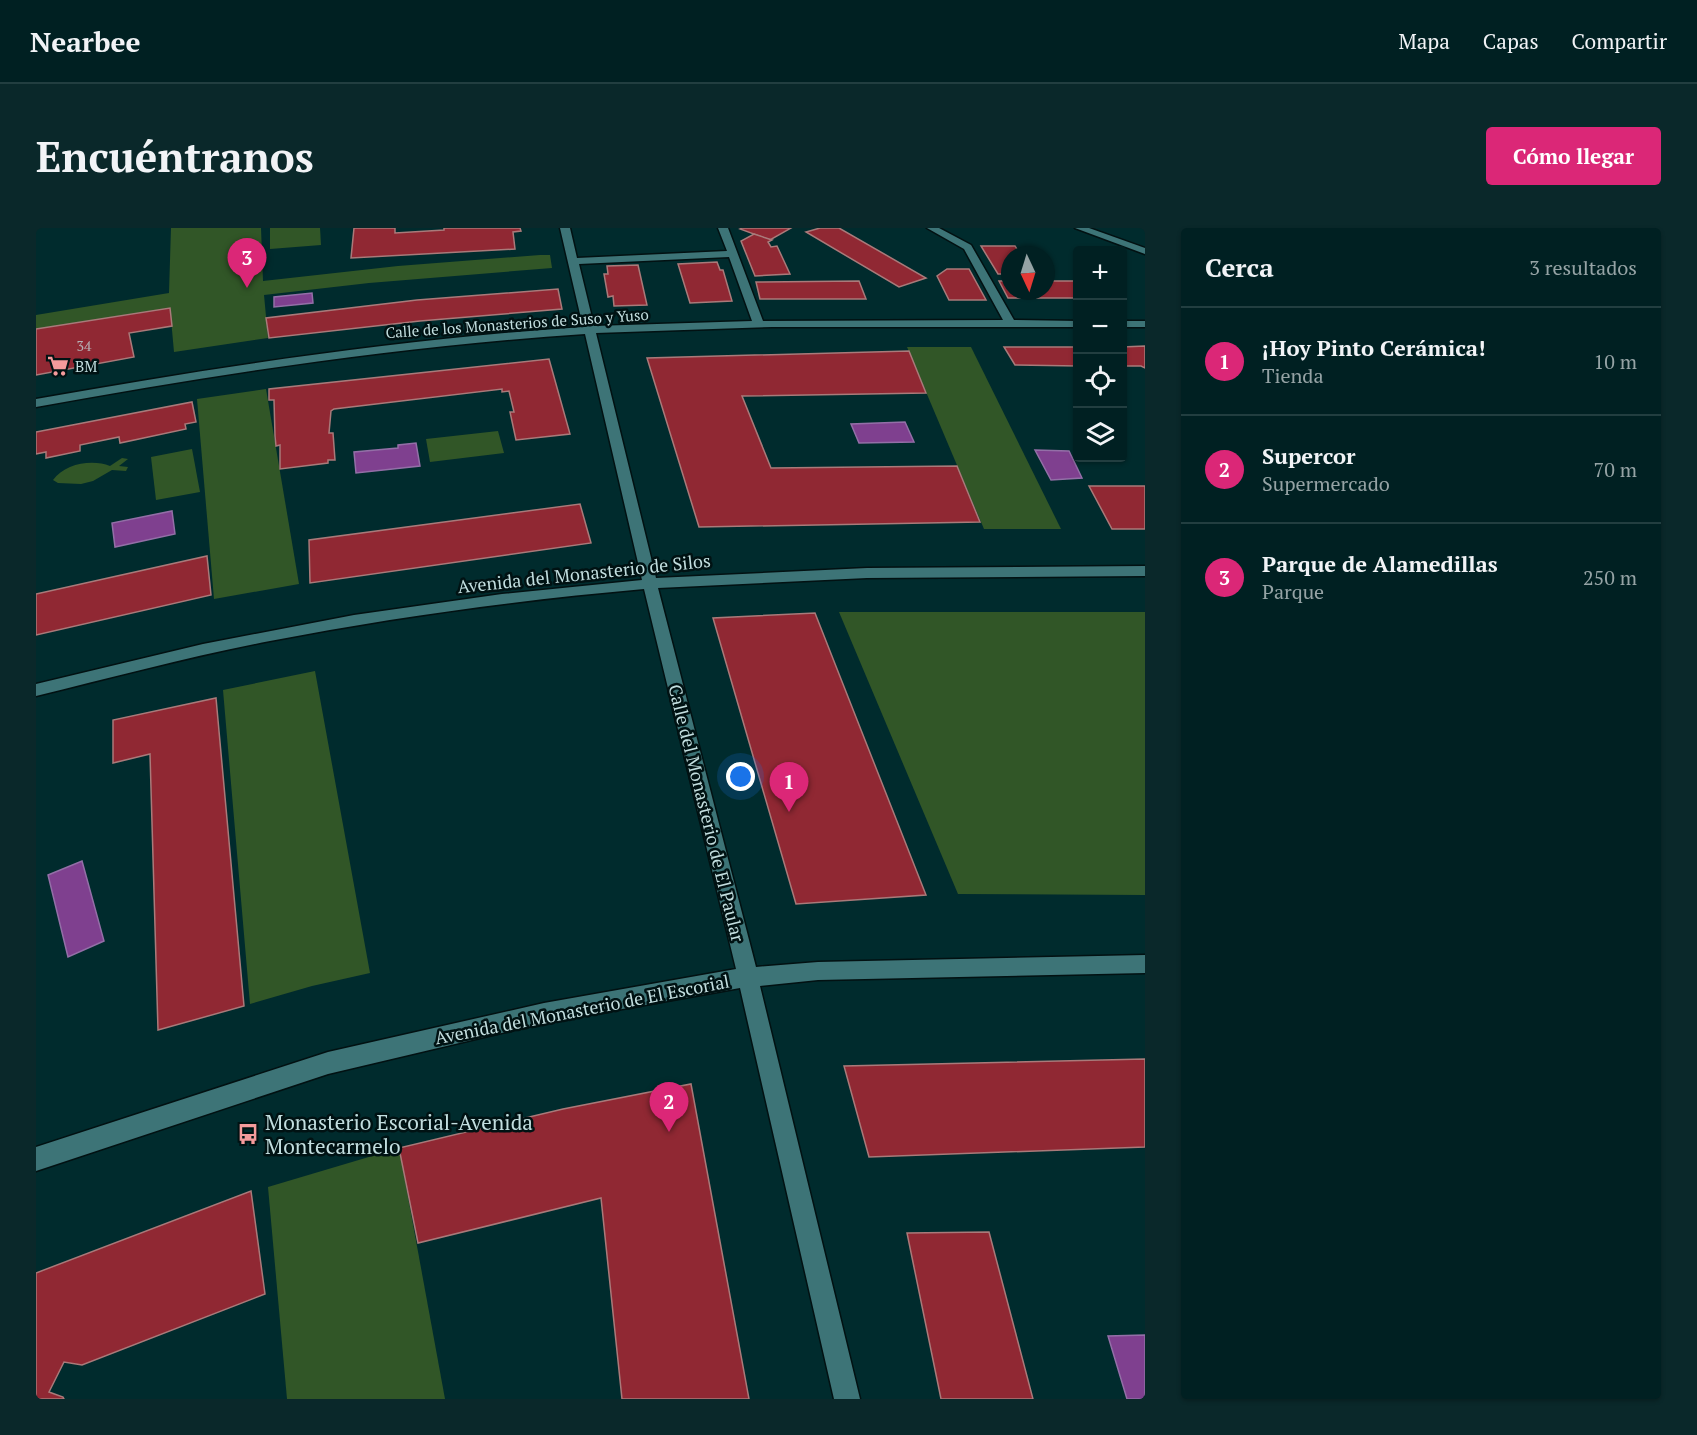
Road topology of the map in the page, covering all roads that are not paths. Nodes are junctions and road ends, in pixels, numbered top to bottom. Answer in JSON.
{"nodes":[{"id":1,"x":564,"y":228,"type":"edge"},
{"id":2,"x":723,"y":228,"type":"edge"},
{"id":3,"x":932,"y":228,"type":"edge"},
{"id":4,"x":1080,"y":228,"type":"edge"},
{"id":5,"x":1145,"y":251,"type":"edge"},
{"id":6,"x":732,"y":254,"type":"junction"},
{"id":7,"x":572,"y":261,"type":"junction"},
{"id":8,"x":1010,"y":323,"type":"junction"},
{"id":9,"x":759,"y":324,"type":"junction"},
{"id":10,"x":1073,"y":324,"type":"edge"},
{"id":11,"x":1127,"y":324,"type":"edge"},
{"id":12,"x":1145,"y":324,"type":"edge"},
{"id":13,"x":588,"y":330,"type":"junction"},
{"id":14,"x":36,"y":403,"type":"edge"},
{"id":15,"x":1145,"y":571,"type":"edge"},
{"id":16,"x":650,"y":584,"type":"junction"},
{"id":17,"x":36,"y":690,"type":"edge"},
{"id":18,"x":1145,"y":964,"type":"edge"},
{"id":19,"x":748,"y":977,"type":"junction"},
{"id":20,"x":36,"y":1159,"type":"edge"},
{"id":21,"x":847,"y":1399,"type":"edge"}],
"edges":[{"from":1,"to":7,"type":"street","name":"Calle del Monasterio de El Paular"},
{"from":2,"to":6,"type":"street"},
{"from":3,"to":8,"type":"street"},
{"from":4,"to":5,"type":"street"},
{"from":6,"to":7,"type":"street"},
{"from":6,"to":9,"type":"street"},
{"from":7,"to":13,"type":"street","name":"Calle del Monasterio de El Paular"},
{"from":8,"to":9,"type":"street","name":"Calle de los Monasterios de Suso y Yuso"},
{"from":8,"to":10,"type":"street","name":"Calle de los Monasterios de Suso y Yuso"},
{"from":9,"to":13,"type":"street","name":"Calle de los Monasterios de Suso y Yuso"},
{"from":11,"to":12,"type":"street"},
{"from":13,"to":14,"type":"street","name":"Calle de los Monasterios de Suso y Yuso"},
{"from":13,"to":16,"type":"street","name":"Calle del Monasterio de El Paular"},
{"from":15,"to":16,"type":"street","name":"Avenida del Monasterio de Silos"},
{"from":16,"to":17,"type":"street","name":"Avenida del Monasterio de Silos"},
{"from":16,"to":19,"type":"street","name":"Calle del Monasterio de El Paular"},
{"from":18,"to":19,"type":"street","name":"Avenida del Monasterio de El Escorial"},
{"from":19,"to":20,"type":"street","name":"Avenida del Monasterio de El Escorial"},
{"from":19,"to":21,"type":"street","name":"Calle del Monasterio de El Paular"}]}
